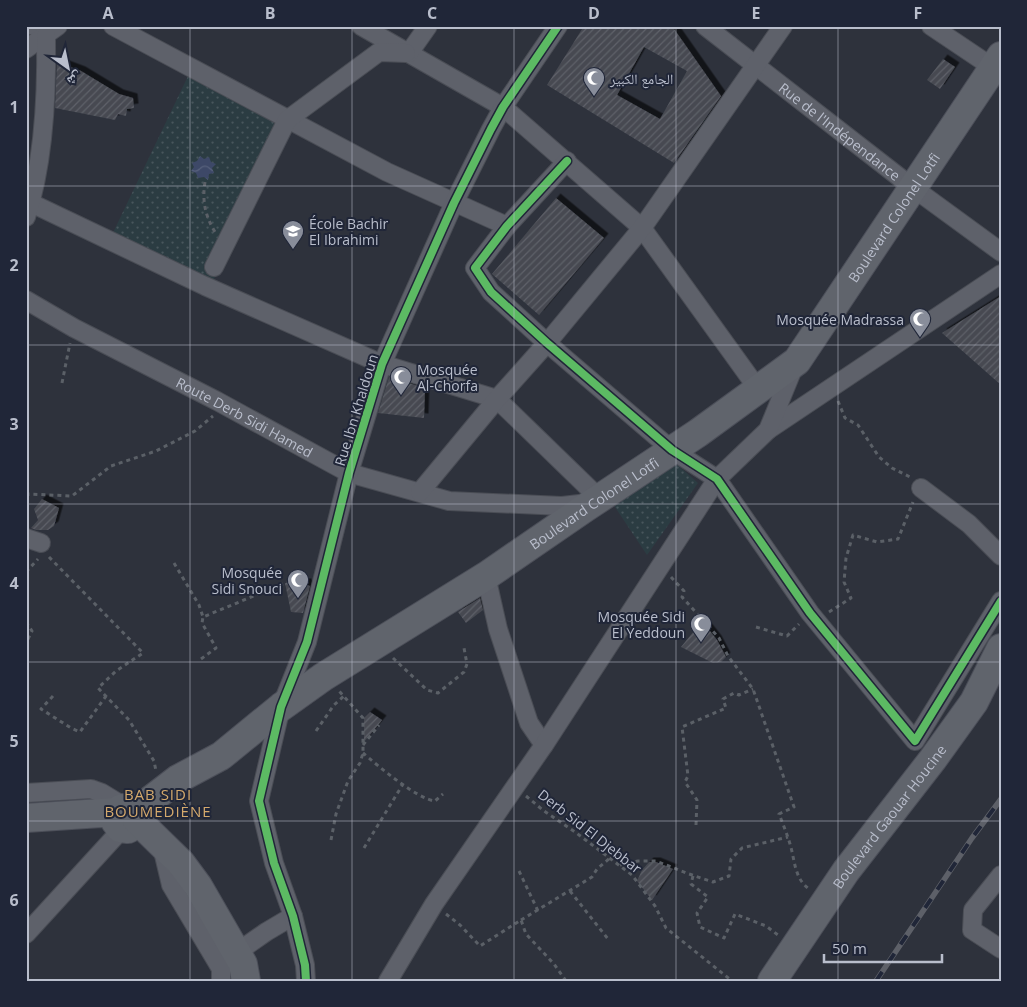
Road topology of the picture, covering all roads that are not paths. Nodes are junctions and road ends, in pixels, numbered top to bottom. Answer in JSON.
{"nodes":[{"id":1,"x":113,"y":26,"type":"edge"},
{"id":2,"x":361,"y":26,"type":"edge"},
{"id":3,"x":428,"y":26,"type":"edge"},
{"id":4,"x":558,"y":26,"type":"edge"},
{"id":5,"x":705,"y":26,"type":"edge"},
{"id":6,"x":783,"y":26,"type":"edge"},
{"id":7,"x":931,"y":26,"type":"edge"},
{"id":8,"x":26,"y":30,"type":"edge"},
{"id":9,"x":54,"y":30,"type":"edge"},
{"id":10,"x":26,"y":49,"type":"edge"},
{"id":11,"x":409,"y":53,"type":"junction"},
{"id":12,"x":998,"y":65,"type":"edge"},
{"id":13,"x":755,"y":67,"type":"junction"},
{"id":14,"x":503,"y":107,"type":"junction"},
{"id":15,"x":287,"y":120,"type":"junction"},
{"id":16,"x":567,"y":161,"type":"junction"},
{"id":17,"x":912,"y":187,"type":"junction"},
{"id":18,"x":454,"y":203,"type":"junction"},
{"id":19,"x":28,"y":210,"type":"edge"},
{"id":20,"x":507,"y":226,"type":"junction"},
{"id":21,"x":642,"y":228,"type":"junction"},
{"id":22,"x":1001,"y":252,"type":"edge"},
{"id":23,"x":214,"y":267,"type":"dead end"},
{"id":24,"x":1001,"y":274,"type":"edge"},
{"id":25,"x":26,"y":300,"type":"edge"},
{"id":26,"x":547,"y":343,"type":"junction"},
{"id":27,"x":796,"y":361,"type":"junction"},
{"id":28,"x":382,"y":364,"type":"junction"},
{"id":29,"x":758,"y":389,"type":"junction"},
{"id":30,"x":497,"y":399,"type":"junction"},
{"id":31,"x":768,"y":430,"type":"junction"},
{"id":32,"x":672,"y":450,"type":"junction"},
{"id":33,"x":349,"y":473,"type":"junction"},
{"id":34,"x":717,"y":479,"type":"junction"},
{"id":35,"x":920,"y":486,"type":"road end"},
{"id":36,"x":420,"y":492,"type":"junction"},
{"id":37,"x":596,"y":500,"type":"junction"},
{"id":38,"x":1001,"y":556,"type":"edge"},
{"id":39,"x":486,"y":576,"type":"junction"},
{"id":40,"x":1001,"y":601,"type":"edge"},
{"id":41,"x":1001,"y":648,"type":"edge"},
{"id":42,"x":281,"y":707,"type":"junction"},
{"id":43,"x":544,"y":745,"type":"junction"},
{"id":44,"x":26,"y":793,"type":"edge"},
{"id":45,"x":125,"y":817,"type":"junction"},
{"id":46,"x":26,"y":818,"type":"edge"},
{"id":47,"x":26,"y":834,"type":"edge"},
{"id":48,"x":161,"y":844,"type":"junction"},
{"id":49,"x":1001,"y":875,"type":"edge"},
{"id":50,"x":293,"y":916,"type":"junction"},
{"id":51,"x":26,"y":934,"type":"edge"},
{"id":52,"x":1001,"y":949,"type":"edge"},
{"id":53,"x":236,"y":953,"type":"junction"},
{"id":54,"x":221,"y":981,"type":"edge"},
{"id":55,"x":246,"y":981,"type":"edge"},
{"id":56,"x":306,"y":981,"type":"edge"},
{"id":57,"x":388,"y":981,"type":"edge"},
{"id":58,"x":772,"y":981,"type":"edge"}],
"edges":[{"from":1,"to":15,"type":"street"},
{"from":2,"to":11,"type":"street"},
{"from":3,"to":11,"type":"street"},
{"from":4,"to":14,"type":"street","name":"Rue Ibn Khaldoun"},
{"from":5,"to":13,"type":"street","name":"Rue de l'Indépendance"},
{"from":6,"to":13,"type":"street"},
{"from":7,"to":12,"type":"street"},
{"from":8,"to":9,"type":"lane"},
{"from":9,"to":10,"type":"street"},
{"from":9,"to":19,"type":"street"},
{"from":11,"to":14,"type":"street"},
{"from":11,"to":15,"type":"street"},
{"from":12,"to":17,"type":"main road","name":"Boulevard Colonel Lotfi"},
{"from":13,"to":17,"type":"street","name":"Rue de l'Indépendance"},
{"from":13,"to":21,"type":"street"},
{"from":14,"to":16,"type":"street"},
{"from":14,"to":18,"type":"street","name":"Rue Ibn Khaldoun"},
{"from":15,"to":18,"type":"street"},
{"from":15,"to":23,"type":"street"},
{"from":16,"to":20,"type":"street"},
{"from":16,"to":21,"type":"street"},
{"from":17,"to":22,"type":"street","name":"Rue de l'Indépendance"},
{"from":17,"to":27,"type":"main road","name":"Boulevard Colonel Lotfi"},
{"from":18,"to":20,"type":"street"},
{"from":18,"to":28,"type":"street","name":"Rue Ibn Khaldoun"},
{"from":19,"to":28,"type":"street"},
{"from":20,"to":26,"type":"street"},
{"from":21,"to":26,"type":"street"},
{"from":21,"to":29,"type":"street"},
{"from":24,"to":31,"type":"street"},
{"from":25,"to":33,"type":"street","name":"Route Derb Sidi Hamed"},
{"from":26,"to":30,"type":"street"},
{"from":26,"to":32,"type":"street"},
{"from":27,"to":29,"type":"main road","name":"Boulevard Colonel Lotfi"},
{"from":27,"to":31,"type":"street"},
{"from":28,"to":30,"type":"street"},
{"from":28,"to":33,"type":"street","name":"Rue Ibn Khaldoun"},
{"from":29,"to":32,"type":"main road","name":"Boulevard Colonel Lotfi"},
{"from":30,"to":36,"type":"street"},
{"from":30,"to":37,"type":"street"},
{"from":31,"to":34,"type":"street"},
{"from":32,"to":34,"type":"street"},
{"from":32,"to":37,"type":"main road","name":"Boulevard Colonel Lotfi"},
{"from":33,"to":36,"type":"street","name":"Route Derb Sidi Hamed"},
{"from":33,"to":42,"type":"street","name":"Rue Ibn Khaldoun"},
{"from":34,"to":40,"type":"street"},
{"from":34,"to":43,"type":"street"},
{"from":35,"to":38,"type":"street"},
{"from":36,"to":37,"type":"street","name":"Route Derb Sidi Hamed"},
{"from":37,"to":39,"type":"main road","name":"Boulevard Colonel Lotfi"},
{"from":39,"to":42,"type":"main road","name":"Boulevard Colonel Lotfi"},
{"from":39,"to":43,"type":"street"},
{"from":41,"to":58,"type":"main road","name":"Boulevard Gaouar Houcine"},
{"from":42,"to":45,"type":"main road","name":"Boulevard Colonel Lotfi"},
{"from":42,"to":50,"type":"street","name":"Rue Ibn Khaldoun"},
{"from":43,"to":57,"type":"street"},
{"from":44,"to":45,"type":"street"},
{"from":45,"to":46,"type":"main road"},
{"from":45,"to":47,"type":"main road"},
{"from":45,"to":48,"type":"main road"},
{"from":45,"to":51,"type":"street"},
{"from":48,"to":53,"type":"main road"},
{"from":48,"to":54,"type":"street"},
{"from":49,"to":52,"type":"street"},
{"from":50,"to":53,"type":"street"},
{"from":50,"to":56,"type":"street","name":"Rue Ibn Khaldoun"},
{"from":53,"to":55,"type":"main road"}]}
